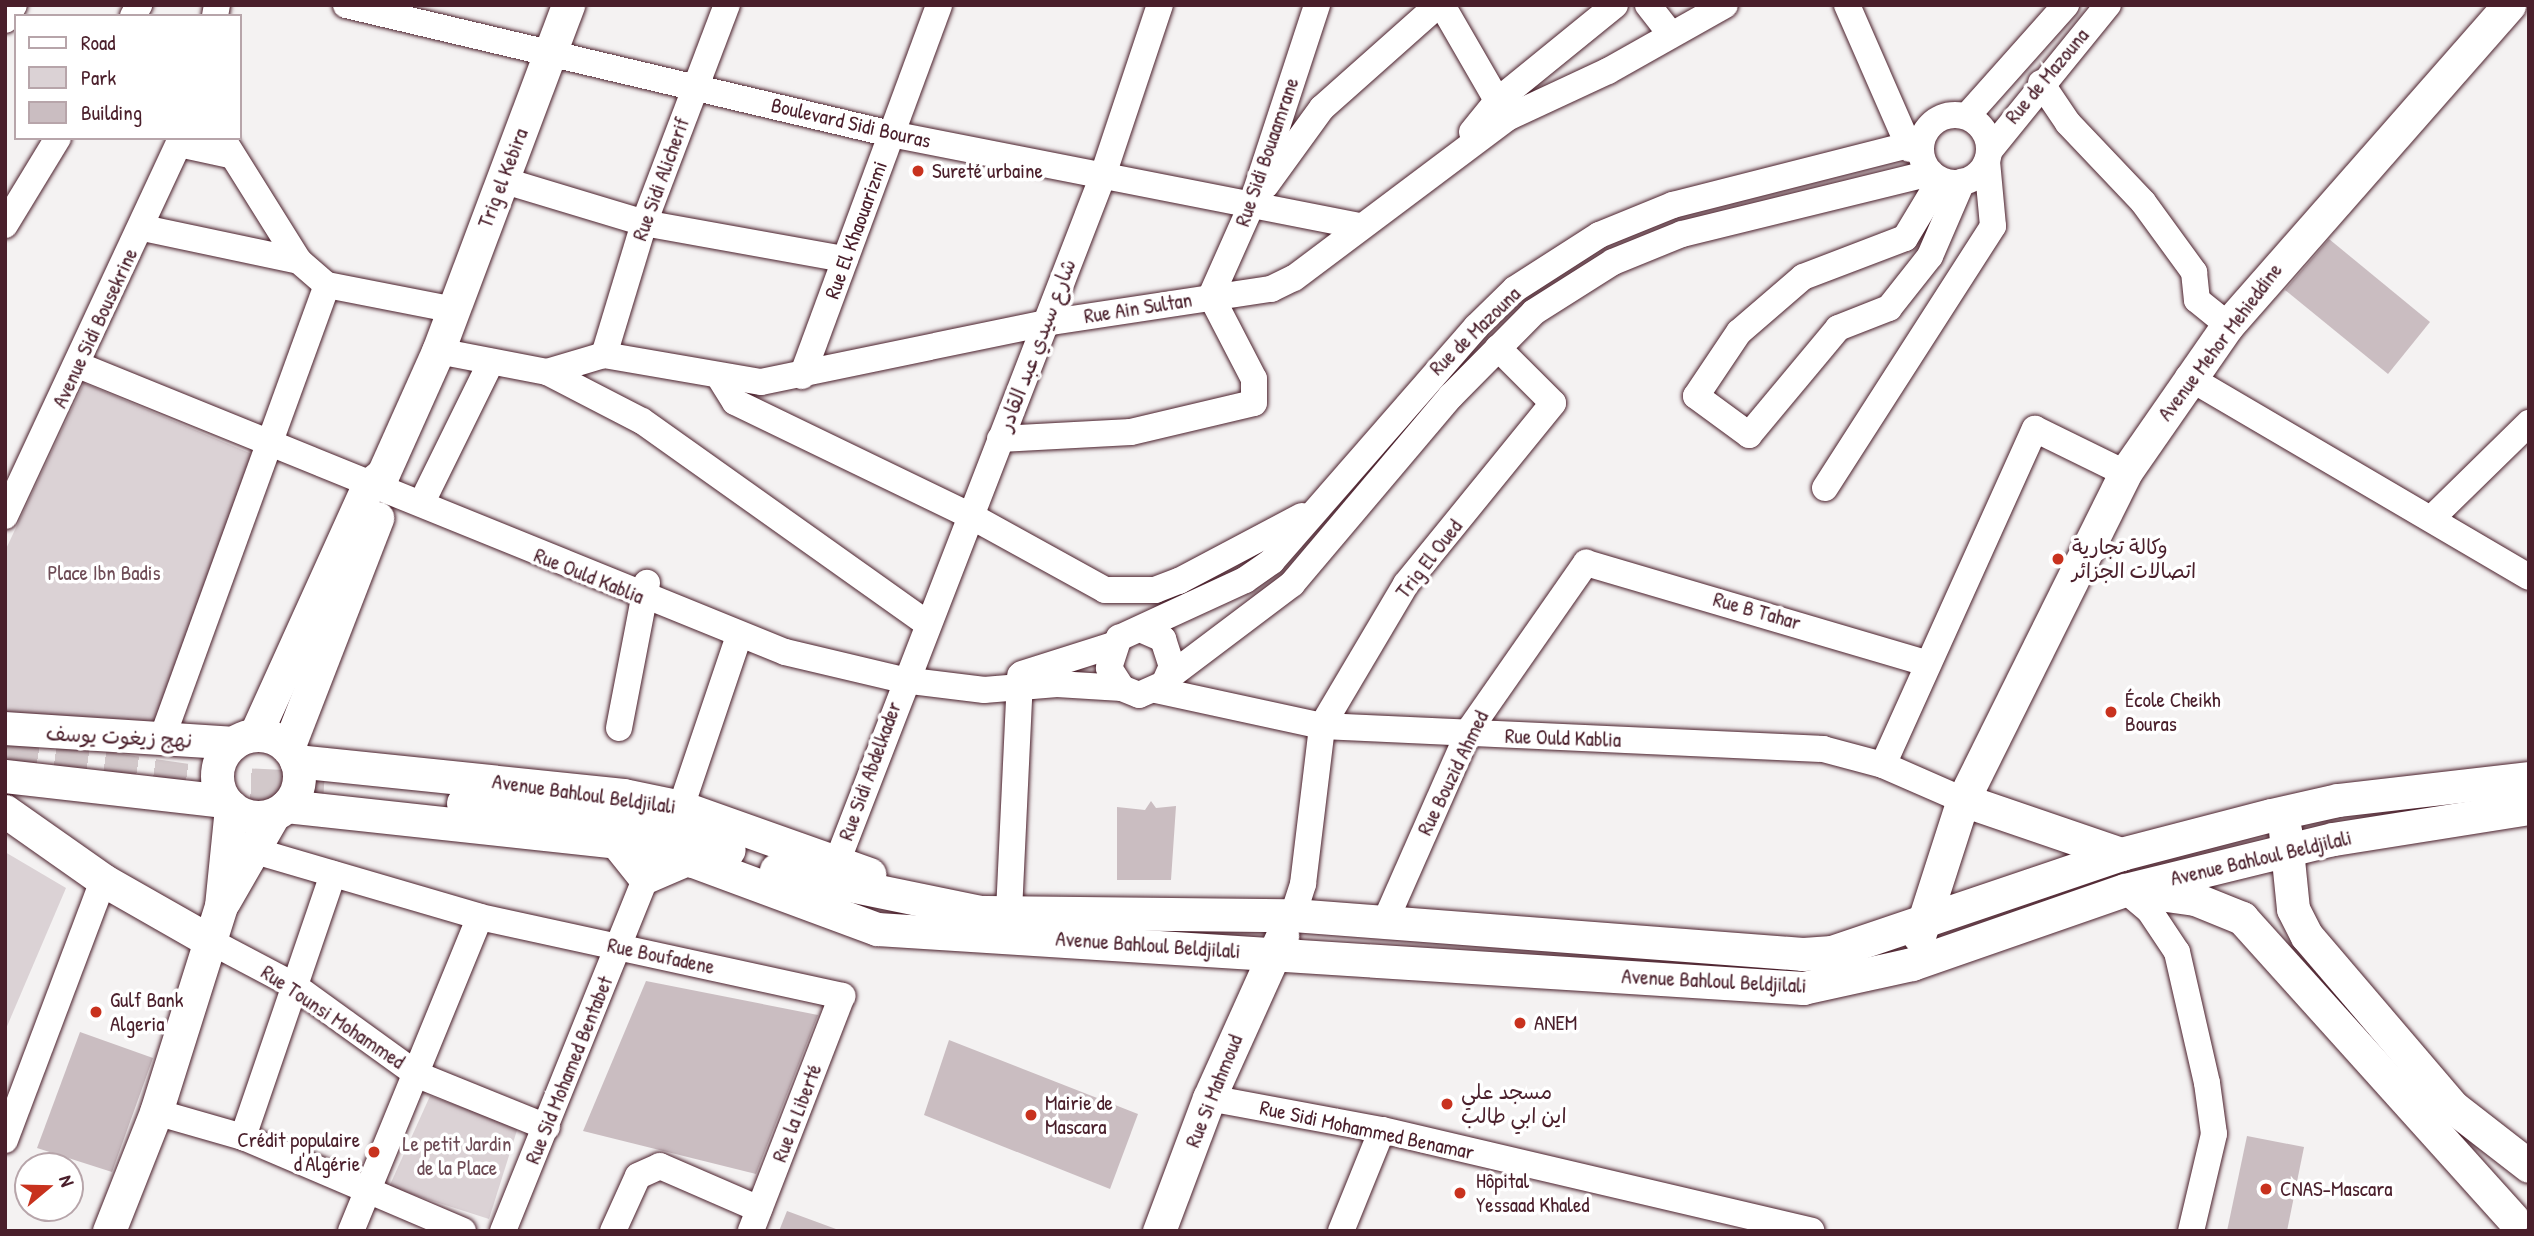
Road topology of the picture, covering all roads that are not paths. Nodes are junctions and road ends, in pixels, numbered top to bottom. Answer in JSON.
{"nodes":[{"id":1,"x":14,"y":5,"type":"edge"},
{"id":2,"x":346,"y":5,"type":"edge"},
{"id":3,"x":568,"y":5,"type":"edge"},
{"id":4,"x":727,"y":5,"type":"edge"},
{"id":5,"x":939,"y":5,"type":"edge"},
{"id":6,"x":1160,"y":5,"type":"edge"},
{"id":7,"x":1317,"y":5,"type":"edge"},
{"id":8,"x":1440,"y":5,"type":"edge"},
{"id":9,"x":1615,"y":5,"type":"edge"},
{"id":10,"x":1648,"y":5,"type":"edge"},
{"id":11,"x":1725,"y":5,"type":"edge"},
{"id":12,"x":1847,"y":5,"type":"edge"},
{"id":13,"x":2066,"y":5,"type":"edge"},
{"id":14,"x":2108,"y":5,"type":"edge"},
{"id":15,"x":2509,"y":5,"type":"edge"},
{"id":16,"x":5,"y":20,"type":"edge"},
{"id":17,"x":1671,"y":34,"type":"junction"},
{"id":18,"x":550,"y":53,"type":"junction"},
{"id":19,"x":2041,"y":83,"type":"junction"},
{"id":20,"x":696,"y":85,"type":"junction"},
{"id":21,"x":1502,"y":109,"type":"junction"},
{"id":22,"x":1967,"y":116,"type":"junction"},
{"id":23,"x":891,"y":134,"type":"junction"},
{"id":24,"x":57,"y":140,"type":"edge"},
{"id":25,"x":180,"y":141,"type":"edge"},
{"id":26,"x":1916,"y":145,"type":"junction"},
{"id":27,"x":226,"y":147,"type":"edge"},
{"id":28,"x":1988,"y":155,"type":"junction"},
{"id":29,"x":1102,"y":178,"type":"junction"},
{"id":30,"x":502,"y":180,"type":"junction"},
{"id":31,"x":1947,"y":184,"type":"junction"},
{"id":32,"x":1251,"y":206,"type":"junction"},
{"id":33,"x":644,"y":223,"type":"junction"},
{"id":34,"x":5,"y":225,"type":"edge"},
{"id":35,"x":1358,"y":226,"type":"junction"},
{"id":36,"x":1993,"y":226,"type":"junction"},
{"id":37,"x":143,"y":228,"type":"junction"},
{"id":38,"x":845,"y":259,"type":"junction"},
{"id":39,"x":299,"y":261,"type":"junction"},
{"id":40,"x":327,"y":285,"type":"junction"},
{"id":41,"x":1211,"y":296,"type":"junction"},
{"id":42,"x":454,"y":310,"type":"junction"},
{"id":43,"x":1045,"y":323,"type":"junction"},
{"id":44,"x":2228,"y":325,"type":"junction"},
{"id":45,"x":1497,"y":348,"type":"junction"},
{"id":46,"x":438,"y":351,"type":"junction"},
{"id":47,"x":604,"y":355,"type":"junction"},
{"id":48,"x":82,"y":357,"type":"junction"},
{"id":49,"x":491,"y":362,"type":"junction"},
{"id":50,"x":547,"y":372,"type":"junction"},
{"id":51,"x":802,"y":376,"type":"junction"},
{"id":52,"x":2188,"y":377,"type":"junction"},
{"id":53,"x":720,"y":378,"type":"junction"},
{"id":54,"x":2529,"y":423,"type":"edge"},
{"id":55,"x":274,"y":436,"type":"junction"},
{"id":56,"x":1000,"y":439,"type":"junction"},
{"id":57,"x":2125,"y":473,"type":"junction"},
{"id":58,"x":379,"y":484,"type":"junction"},
{"id":59,"x":1825,"y":488,"type":"dead end"},
{"id":60,"x":427,"y":492,"type":"junction"},
{"id":61,"x":1315,"y":509,"type":"junction"},
{"id":62,"x":5,"y":516,"type":"edge"},
{"id":63,"x":971,"y":516,"type":"junction"},
{"id":64,"x":2432,"y":518,"type":"junction"},
{"id":65,"x":1586,"y":563,"type":"joint"},
{"id":66,"x":2529,"y":577,"type":"edge"},
{"id":67,"x":645,"y":590,"type":"junction"},
{"id":68,"x":926,"y":624,"type":"junction"},
{"id":69,"x":1144,"y":631,"type":"junction"},
{"id":70,"x":739,"y":636,"type":"junction"},
{"id":71,"x":1114,"y":645,"type":"junction"},
{"id":72,"x":1926,"y":663,"type":"junction"},
{"id":73,"x":907,"y":672,"type":"junction"},
{"id":74,"x":1020,"y":682,"type":"junction"},
{"id":75,"x":1163,"y":683,"type":"junction"},
{"id":76,"x":1122,"y":688,"type":"junction"},
{"id":77,"x":305,"y":699,"type":"junction"},
{"id":78,"x":1322,"y":726,"type":"junction"},
{"id":79,"x":5,"y":728,"type":"edge"},
{"id":80,"x":620,"y":728,"type":"dead end"},
{"id":81,"x":1468,"y":734,"type":"junction"},
{"id":82,"x":244,"y":739,"type":"junction"},
{"id":83,"x":161,"y":741,"type":"junction"},
{"id":84,"x":309,"y":765,"type":"junction"},
{"id":85,"x":1883,"y":765,"type":"junction"},
{"id":86,"x":5,"y":776,"type":"edge"},
{"id":87,"x":2529,"y":778,"type":"edge"},
{"id":88,"x":1964,"y":800,"type":"junction"},
{"id":89,"x":228,"y":804,"type":"junction"},
{"id":90,"x":681,"y":807,"type":"junction"},
{"id":91,"x":2529,"y":808,"type":"edge"},
{"id":92,"x":280,"y":810,"type":"junction"},
{"id":93,"x":5,"y":811,"type":"edge"},
{"id":94,"x":2271,"y":815,"type":"junction"},
{"id":95,"x":612,"y":842,"type":"junction"},
{"id":96,"x":2291,"y":850,"type":"junction"},
{"id":97,"x":255,"y":851,"type":"junction"},
{"id":98,"x":2120,"y":853,"type":"junction"},
{"id":99,"x":693,"y":861,"type":"junction"},
{"id":100,"x":838,"y":862,"type":"junction"},
{"id":101,"x":334,"y":874,"type":"junction"},
{"id":102,"x":103,"y":880,"type":"junction"},
{"id":103,"x":644,"y":882,"type":"junction"},
{"id":104,"x":2125,"y":890,"type":"junction"},
{"id":105,"x":221,"y":906,"type":"junction"},
{"id":106,"x":1293,"y":915,"type":"junction"},
{"id":107,"x":480,"y":917,"type":"junction"},
{"id":108,"x":983,"y":919,"type":"junction"},
{"id":109,"x":1922,"y":919,"type":"junction"},
{"id":110,"x":1384,"y":924,"type":"junction"},
{"id":111,"x":211,"y":941,"type":"junction"},
{"id":112,"x":617,"y":947,"type":"junction"},
{"id":113,"x":1273,"y":953,"type":"junction"},
{"id":114,"x":1913,"y":964,"type":"junction"},
{"id":115,"x":293,"y":985,"type":"junction"},
{"id":116,"x":842,"y":996,"type":"joint"},
{"id":117,"x":418,"y":1075,"type":"junction"},
{"id":118,"x":1209,"y":1098,"type":"junction"},
{"id":119,"x":156,"y":1112,"type":"junction"},
{"id":120,"x":547,"y":1127,"type":"junction"},
{"id":121,"x":1382,"y":1130,"type":"junction"},
{"id":122,"x":243,"y":1138,"type":"junction"},
{"id":123,"x":5,"y":1140,"type":"edge"},
{"id":124,"x":2529,"y":1166,"type":"edge"},
{"id":125,"x":2529,"y":1189,"type":"edge"},
{"id":126,"x":370,"y":1192,"type":"junction"},
{"id":127,"x":755,"y":1220,"type":"edge"},
{"id":128,"x":2511,"y":1225,"type":"edge"},
{"id":129,"x":109,"y":1231,"type":"edge"},
{"id":130,"x":351,"y":1231,"type":"edge"},
{"id":131,"x":463,"y":1231,"type":"edge"},
{"id":132,"x":503,"y":1231,"type":"edge"},
{"id":133,"x":613,"y":1231,"type":"edge"},
{"id":134,"x":1159,"y":1231,"type":"edge"},
{"id":135,"x":1341,"y":1231,"type":"edge"},
{"id":136,"x":1811,"y":1231,"type":"edge"},
{"id":137,"x":2191,"y":1231,"type":"edge"}],
"edges":[{"from":1,"to":16,"type":"street"},
{"from":2,"to":18,"type":"street","name":"Boulevard Sidi Bouras"},
{"from":3,"to":18,"type":"main road","name":"Trig el Kebira"},
{"from":4,"to":20,"type":"street","name":"Rue Sidi Alicherif"},
{"from":5,"to":23,"type":"street","name":"Rue El Khaouarizmi"},
{"from":6,"to":29,"type":"street","name":"شارع سيدي عبد القادر"},
{"from":7,"to":32,"type":"street","name":"Rue Sidi Bouaamrane"},
{"from":8,"to":21,"type":"street"},
{"from":8,"to":32,"type":"street"},
{"from":9,"to":21,"type":"street"},
{"from":10,"to":17,"type":"street"},
{"from":11,"to":17,"type":"street"},
{"from":12,"to":26,"type":"street"},
{"from":13,"to":22,"type":"street","name":"Rue de Mazouna"},
{"from":14,"to":19,"type":"street","name":"Rue de Mazouna"},
{"from":15,"to":44,"type":"main road","name":"Avenue Mehor Mehieddine"},
{"from":17,"to":21,"type":"street"},
{"from":18,"to":20,"type":"street","name":"Boulevard Sidi Bouras"},
{"from":18,"to":30,"type":"main road","name":"Trig el Kebira"},
{"from":19,"to":28,"type":"street","name":"Rue de Mazouna"},
{"from":19,"to":44,"type":"street"},
{"from":20,"to":23,"type":"street","name":"Boulevard Sidi Bouras"},
{"from":20,"to":33,"type":"street","name":"Rue Sidi Alicherif"},
{"from":21,"to":35,"type":"street","name":"Rue Ain Sultan"},
{"from":22,"to":26,"type":"street"},
{"from":22,"to":28,"type":"street"},
{"from":23,"to":29,"type":"street","name":"Boulevard Sidi Bouras"},
{"from":23,"to":38,"type":"street","name":"Rue El Khaouarizmi"},
{"from":24,"to":34,"type":"street"},
{"from":25,"to":27,"type":"street"},
{"from":25,"to":37,"type":"street","name":"Avenue Sidi Bousekrine"},
{"from":26,"to":31,"type":"street"},
{"from":26,"to":61,"type":"street","name":"Rue de Mazouna"},
{"from":27,"to":39,"type":"street"},
{"from":28,"to":31,"type":"street"},
{"from":28,"to":36,"type":"street"},
{"from":29,"to":32,"type":"street","name":"Boulevard Sidi Bouras"},
{"from":29,"to":43,"type":"street","name":"شارع سيدي عبد القادر"},
{"from":30,"to":33,"type":"street"},
{"from":30,"to":42,"type":"main road","name":"Trig el Kebira"},
{"from":31,"to":31,"type":"street"},
{"from":31,"to":36,"type":"street"},
{"from":31,"to":45,"type":"street","name":"Rue de Mazouna"},
{"from":32,"to":35,"type":"street","name":"Boulevard Sidi Bouras"},
{"from":32,"to":41,"type":"street","name":"Rue Sidi Bouaamrane"},
{"from":33,"to":38,"type":"street"},
{"from":33,"to":47,"type":"street","name":"Rue Sidi Alicherif"},
{"from":35,"to":41,"type":"street","name":"Rue Ain Sultan"},
{"from":36,"to":59,"type":"street"},
{"from":37,"to":39,"type":"street"},
{"from":37,"to":48,"type":"street","name":"Avenue Sidi Bousekrine"},
{"from":38,"to":51,"type":"street","name":"Rue El Khaouarizmi"},
{"from":39,"to":40,"type":"street"},
{"from":40,"to":42,"type":"street"},
{"from":40,"to":55,"type":"street"},
{"from":41,"to":43,"type":"street","name":"Rue Ain Sultan"},
{"from":41,"to":56,"type":"street"},
{"from":42,"to":46,"type":"main road","name":"Trig el Kebira"},
{"from":43,"to":51,"type":"street","name":"Rue Ain Sultan"},
{"from":43,"to":56,"type":"street","name":"شارع سيدي عبد القادر"},
{"from":44,"to":52,"type":"main road","name":"Avenue Mehor Mehieddine"},
{"from":45,"to":75,"type":"street","name":"Rue de Mazouna"},
{"from":45,"to":78,"type":"street","name":"Trig El Oued"},
{"from":46,"to":49,"type":"street","name":"Rue Ain Sultan"},
{"from":46,"to":58,"type":"main road","name":"Trig el Kebira"},
{"from":47,"to":50,"type":"street","name":"Rue Ain Sultan"},
{"from":47,"to":53,"type":"street","name":"Rue Ain Sultan"},
{"from":48,"to":55,"type":"street","name":"Rue Ould Kablia"},
{"from":48,"to":62,"type":"street","name":"Avenue Sidi Bousekrine"},
{"from":49,"to":50,"type":"street","name":"Rue Ain Sultan"},
{"from":49,"to":60,"type":"street"},
{"from":50,"to":68,"type":"street"},
{"from":51,"to":53,"type":"street","name":"Rue Ain Sultan"},
{"from":52,"to":57,"type":"main road","name":"Avenue Mehor Mehieddine"},
{"from":52,"to":64,"type":"street"},
{"from":53,"to":63,"type":"street"},
{"from":54,"to":64,"type":"street"},
{"from":55,"to":58,"type":"street","name":"Rue Ould Kablia"},
{"from":55,"to":83,"type":"street"},
{"from":56,"to":63,"type":"street","name":"شارع سيدي عبد القادر"},
{"from":57,"to":72,"type":"street"},
{"from":57,"to":88,"type":"main road","name":"Avenue Mehor Mehieddine"},
{"from":58,"to":60,"type":"street","name":"Rue Ould Kablia"},
{"from":58,"to":67,"type":"street","name":"Rue Ould Kablia"},
{"from":58,"to":77,"type":"main road"},
{"from":58,"to":82,"type":"main road"},
{"from":60,"to":67,"type":"street","name":"Rue Ould Kablia"},
{"from":61,"to":63,"type":"street"},
{"from":61,"to":69,"type":"street","name":"Rue de Mazouna"},
{"from":63,"to":68,"type":"street","name":"شارع سيدي عبد القادر"},
{"from":64,"to":66,"type":"street"},
{"from":65,"to":72,"type":"street","name":"Rue B Tahar"},
{"from":65,"to":81,"type":"street","name":"Rue Bouzid Ahmed"},
{"from":67,"to":70,"type":"street","name":"Rue Ould Kablia"},
{"from":67,"to":73,"type":"street","name":"Rue Ould Kablia"},
{"from":67,"to":80,"type":"street"},
{"from":68,"to":73,"type":"street","name":"شارع سيدي عبد القادر"},
{"from":69,"to":71,"type":"street"},
{"from":69,"to":75,"type":"street"},
{"from":70,"to":73,"type":"street","name":"Rue Ould Kablia"},
{"from":70,"to":90,"type":"street"},
{"from":71,"to":74,"type":"street","name":"Rue Ould Kablia"},
{"from":71,"to":76,"type":"street"},
{"from":72,"to":85,"type":"street"},
{"from":73,"to":74,"type":"street","name":"Rue Ould Kablia"},
{"from":73,"to":100,"type":"street","name":"Rue Sidi Abdelkader"},
{"from":74,"to":76,"type":"street","name":"Rue Ould Kablia"},
{"from":74,"to":108,"type":"street"},
{"from":75,"to":76,"type":"street"},
{"from":75,"to":78,"type":"street","name":"Rue Ould Kablia"},
{"from":77,"to":84,"type":"main road"},
{"from":77,"to":84,"type":"main road"},
{"from":78,"to":81,"type":"street","name":"Rue Ould Kablia"},
{"from":78,"to":106,"type":"street"},
{"from":79,"to":83,"type":"main road","name":"نهج زيغوت يوسف"},
{"from":81,"to":85,"type":"street","name":"Rue Ould Kablia"},
{"from":81,"to":110,"type":"street","name":"Rue Bouzid Ahmed"},
{"from":82,"to":83,"type":"main road","name":"نهج زيغوت يوسف"},
{"from":82,"to":84,"type":"main road","name":"نهج زيغوت يوسف"},
{"from":82,"to":89,"type":"main road"},
{"from":84,"to":90,"type":"main road","name":"Avenue Bahloul Beldjilali"},
{"from":84,"to":92,"type":"main road"},
{"from":84,"to":108,"type":"main road","name":"Avenue Bahloul Beldjilali"},
{"from":85,"to":88,"type":"street","name":"Rue Ould Kablia"},
{"from":86,"to":89,"type":"main road"},
{"from":87,"to":94,"type":"main road","name":"Avenue Bahloul Beldjilali"},
{"from":88,"to":98,"type":"main road"},
{"from":88,"to":109,"type":"main road","name":"Avenue Mehor Mehieddine"},
{"from":89,"to":92,"type":"main road","name":"Avenue Bahloul Beldjilali"},
{"from":89,"to":105,"type":"main road"},
{"from":90,"to":100,"type":"main road","name":"Avenue Bahloul Beldjilali"},
{"from":91,"to":96,"type":"main road","name":"Avenue Bahloul Beldjilali"},
{"from":92,"to":95,"type":"main road","name":"Avenue Bahloul Beldjilali"},
{"from":92,"to":97,"type":"main road"},
{"from":93,"to":102,"type":"main road"},
{"from":94,"to":96,"type":"main road"},
{"from":94,"to":98,"type":"main road","name":"Avenue Bahloul Beldjilali"},
{"from":95,"to":99,"type":"main road","name":"Avenue Bahloul Beldjilali"},
{"from":95,"to":103,"type":"street"},
{"from":96,"to":104,"type":"main road","name":"Avenue Bahloul Beldjilali"},
{"from":96,"to":124,"type":"main road"},
{"from":97,"to":101,"type":"street","name":"Rue Boufadene"},
{"from":97,"to":105,"type":"main road"},
{"from":98,"to":109,"type":"main road","name":"Avenue Bahloul Beldjilali"},
{"from":99,"to":103,"type":"street"},
{"from":99,"to":108,"type":"main road","name":"Avenue Bahloul Beldjilali"},
{"from":100,"to":108,"type":"main road","name":"Avenue Bahloul Beldjilali"},
{"from":101,"to":107,"type":"street","name":"Rue Boufadene"},
{"from":101,"to":115,"type":"street"},
{"from":102,"to":111,"type":"main road"},
{"from":102,"to":123,"type":"street"},
{"from":103,"to":112,"type":"street","name":"Rue Sid Mohamed Bentabet"},
{"from":104,"to":114,"type":"main road","name":"Avenue Bahloul Beldjilali"},
{"from":104,"to":128,"type":"main road"},
{"from":104,"to":137,"type":"street"},
{"from":105,"to":111,"type":"main road"},
{"from":106,"to":108,"type":"main road","name":"Avenue Bahloul Beldjilali"},
{"from":106,"to":110,"type":"main road","name":"Avenue Bahloul Beldjilali"},
{"from":106,"to":113,"type":"main road","name":"Rue Si Mahmoud"},
{"from":107,"to":112,"type":"street","name":"Rue Boufadene"},
{"from":107,"to":117,"type":"street"},
{"from":108,"to":113,"type":"main road","name":"Avenue Bahloul Beldjilali"},
{"from":109,"to":110,"type":"main road","name":"Avenue Bahloul Beldjilali"},
{"from":109,"to":114,"type":"main road","name":"Avenue Mehor Mehieddine"},
{"from":111,"to":115,"type":"street","name":"Rue Tounsi Mohammed"},
{"from":111,"to":119,"type":"main road"},
{"from":112,"to":116,"type":"street","name":"Rue Boufadene"},
{"from":112,"to":120,"type":"street","name":"Rue Sid Mohamed Bentabet"},
{"from":113,"to":114,"type":"main road","name":"Avenue Bahloul Beldjilali"},
{"from":113,"to":118,"type":"main road","name":"Rue Si Mahmoud"},
{"from":115,"to":117,"type":"street","name":"Rue Tounsi Mohammed"},
{"from":115,"to":122,"type":"street"},
{"from":116,"to":127,"type":"street","name":"Rue la Liberté"},
{"from":117,"to":120,"type":"street","name":"Rue Tounsi Mohammed"},
{"from":117,"to":126,"type":"street"},
{"from":118,"to":121,"type":"street","name":"Rue Sidi Mohammed Benamar"},
{"from":118,"to":134,"type":"main road","name":"Rue Si Mahmoud"},
{"from":119,"to":122,"type":"street"},
{"from":119,"to":129,"type":"main road"},
{"from":120,"to":132,"type":"street","name":"Rue Sid Mohamed Bentabet"},
{"from":121,"to":135,"type":"street"},
{"from":121,"to":136,"type":"street","name":"Rue Sidi Mohammed Benamar"},
{"from":122,"to":126,"type":"street"},
{"from":125,"to":128,"type":"main road"},
{"from":126,"to":130,"type":"street"},
{"from":126,"to":131,"type":"street"},
{"from":127,"to":133,"type":"street"}]}
